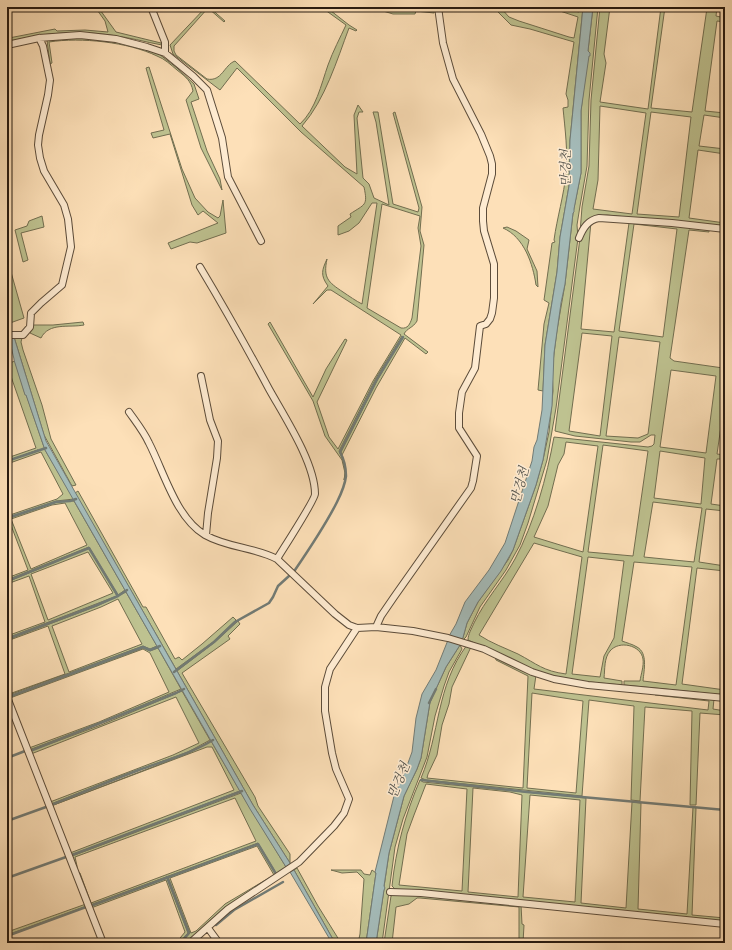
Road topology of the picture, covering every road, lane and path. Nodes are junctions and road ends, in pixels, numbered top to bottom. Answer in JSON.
{"nodes":[{"id":1,"x":151,"y":7,"type":"edge"},
{"id":2,"x":438,"y":7,"type":"edge"},
{"id":3,"x":39,"y":38,"type":"junction"},
{"id":4,"x":7,"y":45,"type":"edge"},
{"id":5,"x":165,"y":53,"type":"junction"},
{"id":6,"x":725,"y":228,"type":"edge"},
{"id":7,"x":579,"y":238,"type":"dead end"},
{"id":8,"x":262,"y":241,"type":"dead end"},
{"id":9,"x":200,"y":267,"type":"dead end"},
{"id":10,"x":7,"y":335,"type":"edge"},
{"id":11,"x":201,"y":376,"type":"dead end"},
{"id":12,"x":129,"y":412,"type":"dead end"},
{"id":13,"x":206,"y":535,"type":"junction"},
{"id":14,"x":277,"y":559,"type":"junction"},
{"id":15,"x":357,"y":628,"type":"junction"},
{"id":16,"x":376,"y":628,"type":"junction"},
{"id":17,"x":7,"y":697,"type":"edge"},
{"id":18,"x":725,"y":698,"type":"edge"},
{"id":19,"x":390,"y":892,"type":"dead end"},
{"id":20,"x":725,"y":924,"type":"edge"},
{"id":21,"x":208,"y":928,"type":"junction"},
{"id":22,"x":103,"y":943,"type":"edge"},
{"id":23,"x":190,"y":943,"type":"edge"},
{"id":24,"x":220,"y":943,"type":"edge"}],
"edges":[{"from":1,"to":5,"type":"street"},
{"from":2,"to":16,"type":"street"},
{"from":3,"to":4,"type":"street"},
{"from":3,"to":5,"type":"street"},
{"from":3,"to":10,"type":"street"},
{"from":5,"to":8,"type":"street"},
{"from":6,"to":7,"type":"street"},
{"from":9,"to":14,"type":"street"},
{"from":11,"to":13,"type":"street"},
{"from":12,"to":13,"type":"street"},
{"from":13,"to":14,"type":"street"},
{"from":14,"to":15,"type":"street"},
{"from":15,"to":16,"type":"street"},
{"from":15,"to":21,"type":"street"},
{"from":16,"to":18,"type":"street"},
{"from":17,"to":22,"type":"street"},
{"from":19,"to":20,"type":"street"},
{"from":21,"to":23,"type":"street"},
{"from":21,"to":24,"type":"street"}]}
